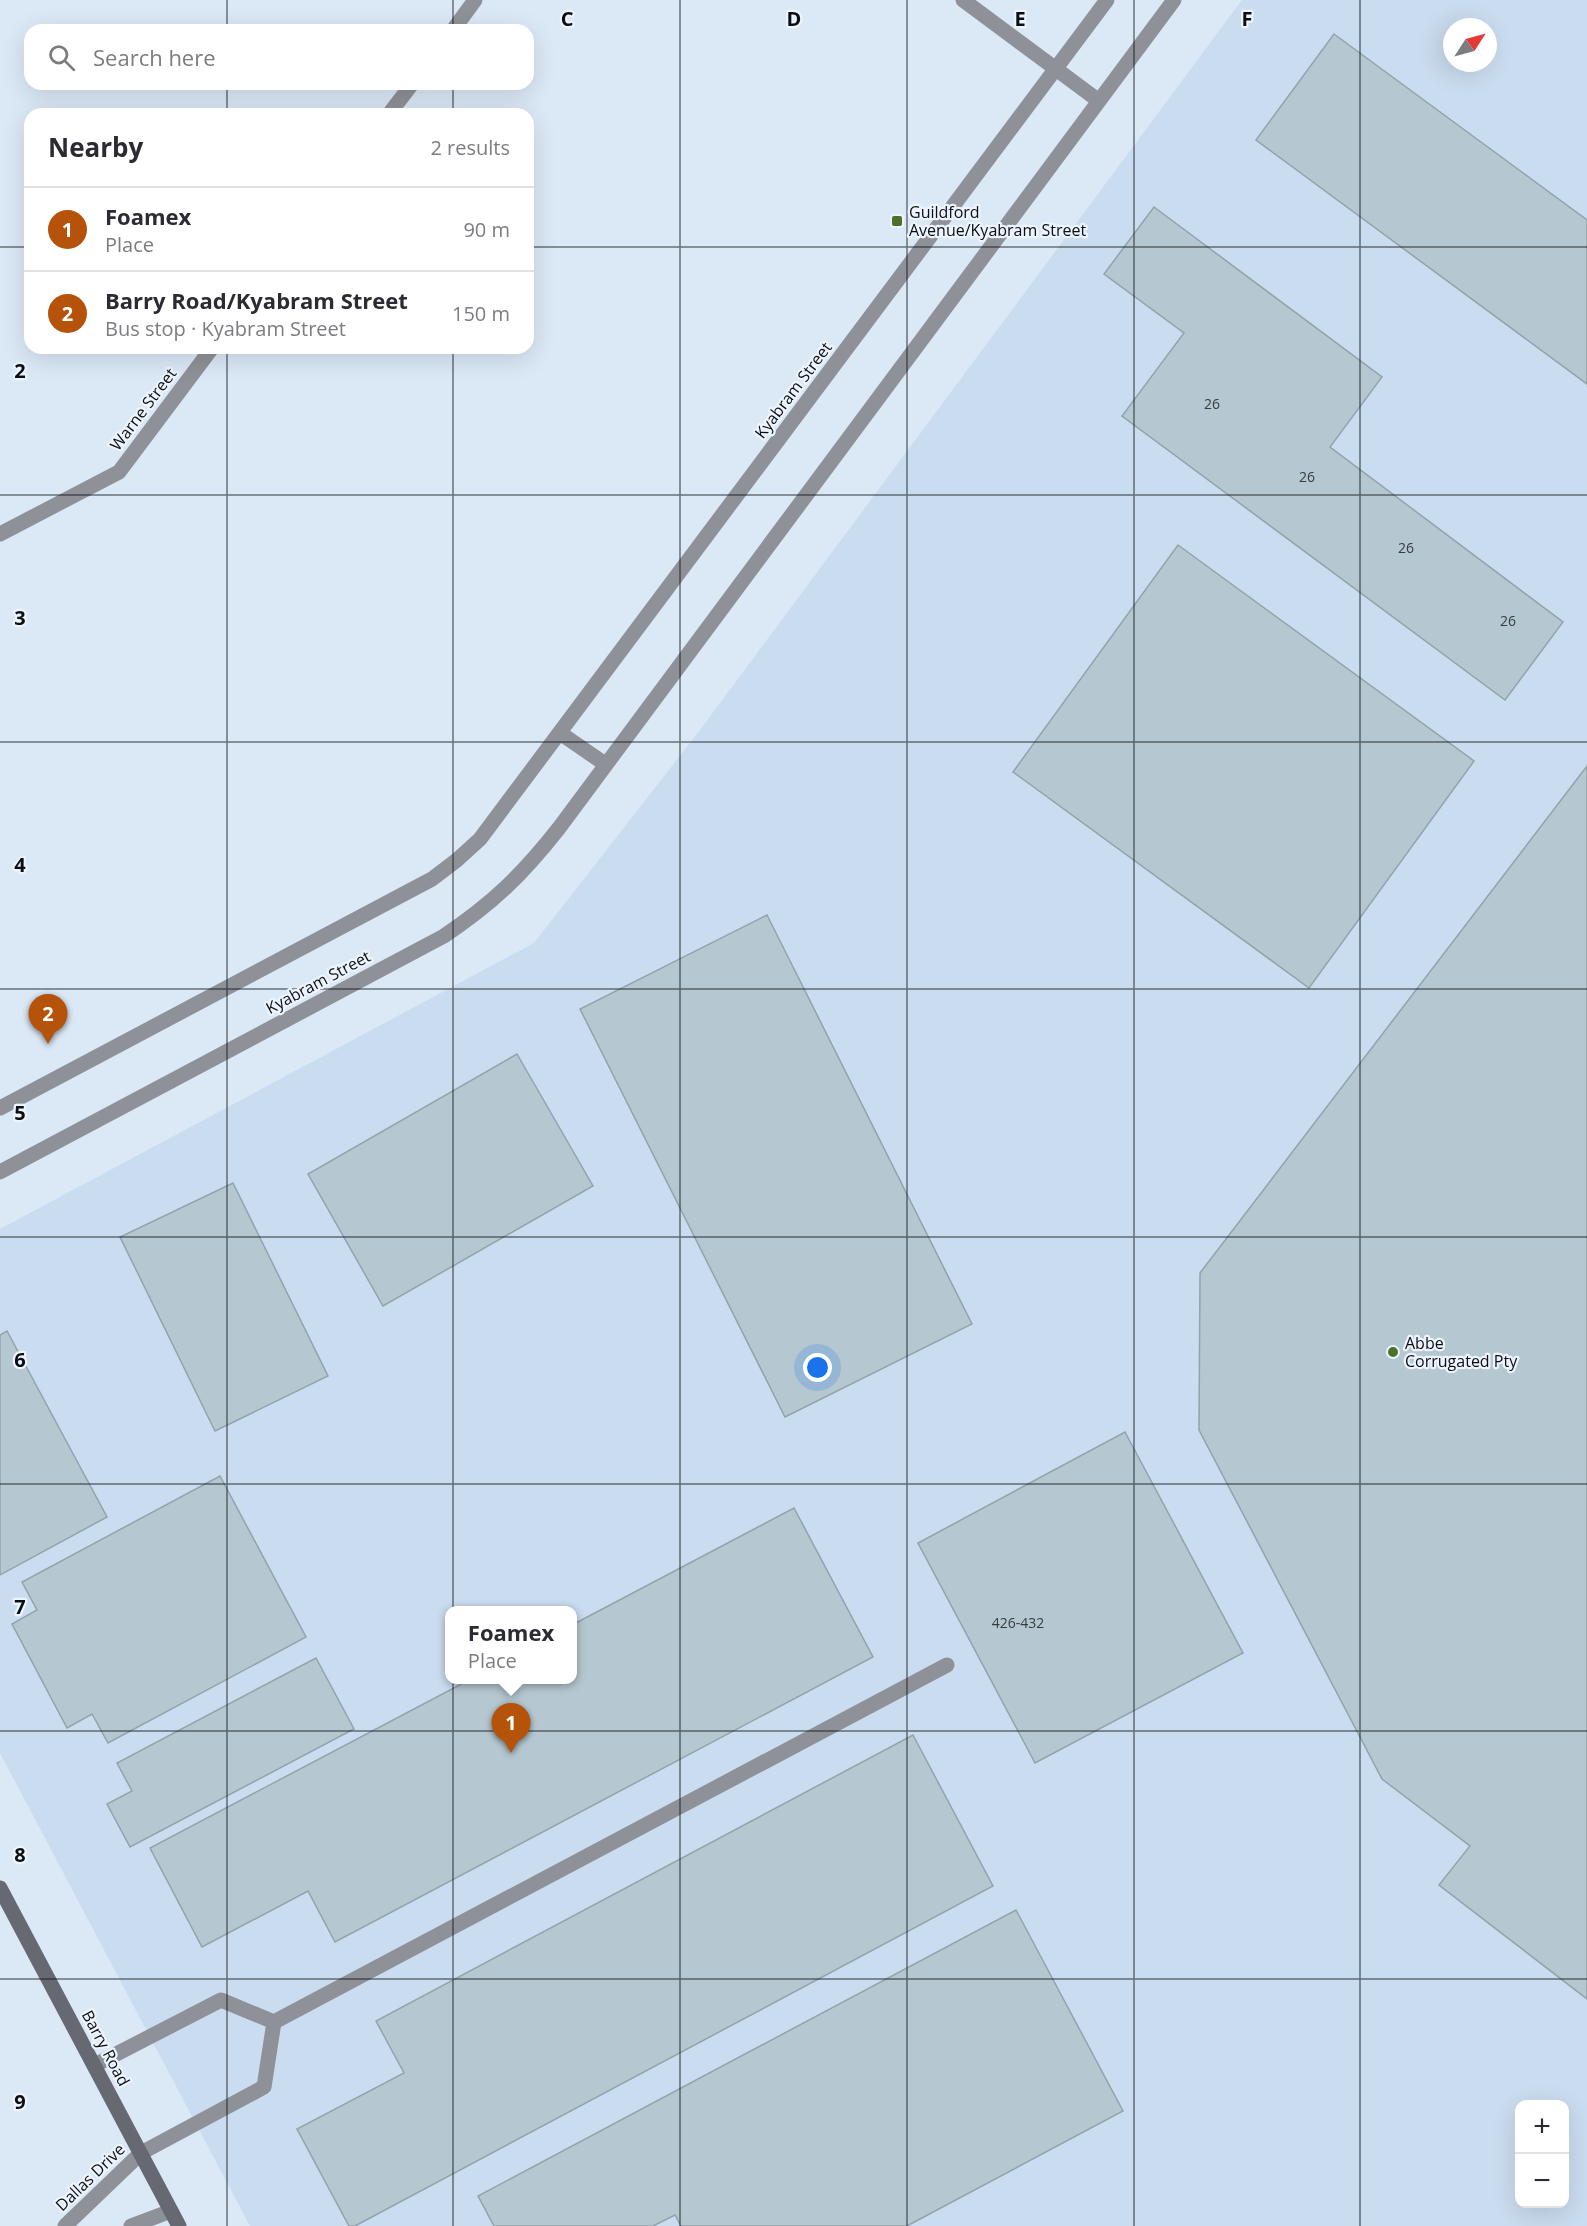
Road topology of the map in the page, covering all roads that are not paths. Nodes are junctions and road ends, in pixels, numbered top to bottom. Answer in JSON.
{"nodes":[{"id":1,"x":476,"y":0,"type":"edge"},
{"id":2,"x":963,"y":0,"type":"edge"},
{"id":3,"x":1107,"y":0,"type":"edge"},
{"id":4,"x":1174,"y":0,"type":"edge"},
{"id":5,"x":458,"y":24,"type":"edge"},
{"id":6,"x":1056,"y":69,"type":"junction"},
{"id":7,"x":407,"y":90,"type":"edge"},
{"id":8,"x":1099,"y":101,"type":"junction"},
{"id":9,"x":394,"y":108,"type":"edge"},
{"id":10,"x":208,"y":354,"type":"edge"},
{"id":11,"x":0,"y":534,"type":"edge"},
{"id":12,"x":560,"y":733,"type":"junction"},
{"id":13,"x":605,"y":764,"type":"junction"},
{"id":14,"x":0,"y":1108,"type":"edge"},
{"id":15,"x":0,"y":1172,"type":"edge"},
{"id":16,"x":947,"y":1665,"type":"dead end"},
{"id":17,"x":0,"y":1888,"type":"edge"},
{"id":18,"x":274,"y":2022,"type":"junction"},
{"id":19,"x":94,"y":2065,"type":"junction"},
{"id":20,"x":141,"y":2153,"type":"junction"},
{"id":21,"x":171,"y":2211,"type":"junction"},
{"id":22,"x":65,"y":2226,"type":"edge"},
{"id":23,"x":131,"y":2226,"type":"edge"},
{"id":24,"x":179,"y":2226,"type":"edge"}],
"edges":[{"from":1,"to":5,"type":"street"},
{"from":2,"to":6,"type":"street"},
{"from":3,"to":6,"type":"street","name":"Kyabram Street"},
{"from":4,"to":8,"type":"street","name":"Kyabram Street"},
{"from":6,"to":8,"type":"street"},
{"from":6,"to":12,"type":"street","name":"Kyabram Street"},
{"from":7,"to":9,"type":"street"},
{"from":8,"to":13,"type":"street","name":"Kyabram Street"},
{"from":10,"to":11,"type":"street","name":"Warne Street"},
{"from":12,"to":13,"type":"street"},
{"from":12,"to":14,"type":"street","name":"Kyabram Street"},
{"from":13,"to":15,"type":"street","name":"Kyabram Street"},
{"from":16,"to":18,"type":"street"},
{"from":17,"to":19,"type":"main road","name":"Barry Road"},
{"from":18,"to":19,"type":"street"},
{"from":18,"to":20,"type":"street","name":"Dallas Drive"},
{"from":19,"to":20,"type":"main road","name":"Barry Road"},
{"from":20,"to":21,"type":"main road","name":"Barry Road"},
{"from":20,"to":22,"type":"street","name":"Dallas Drive"},
{"from":21,"to":23,"type":"street"},
{"from":21,"to":24,"type":"main road","name":"Barry Road"}]}
